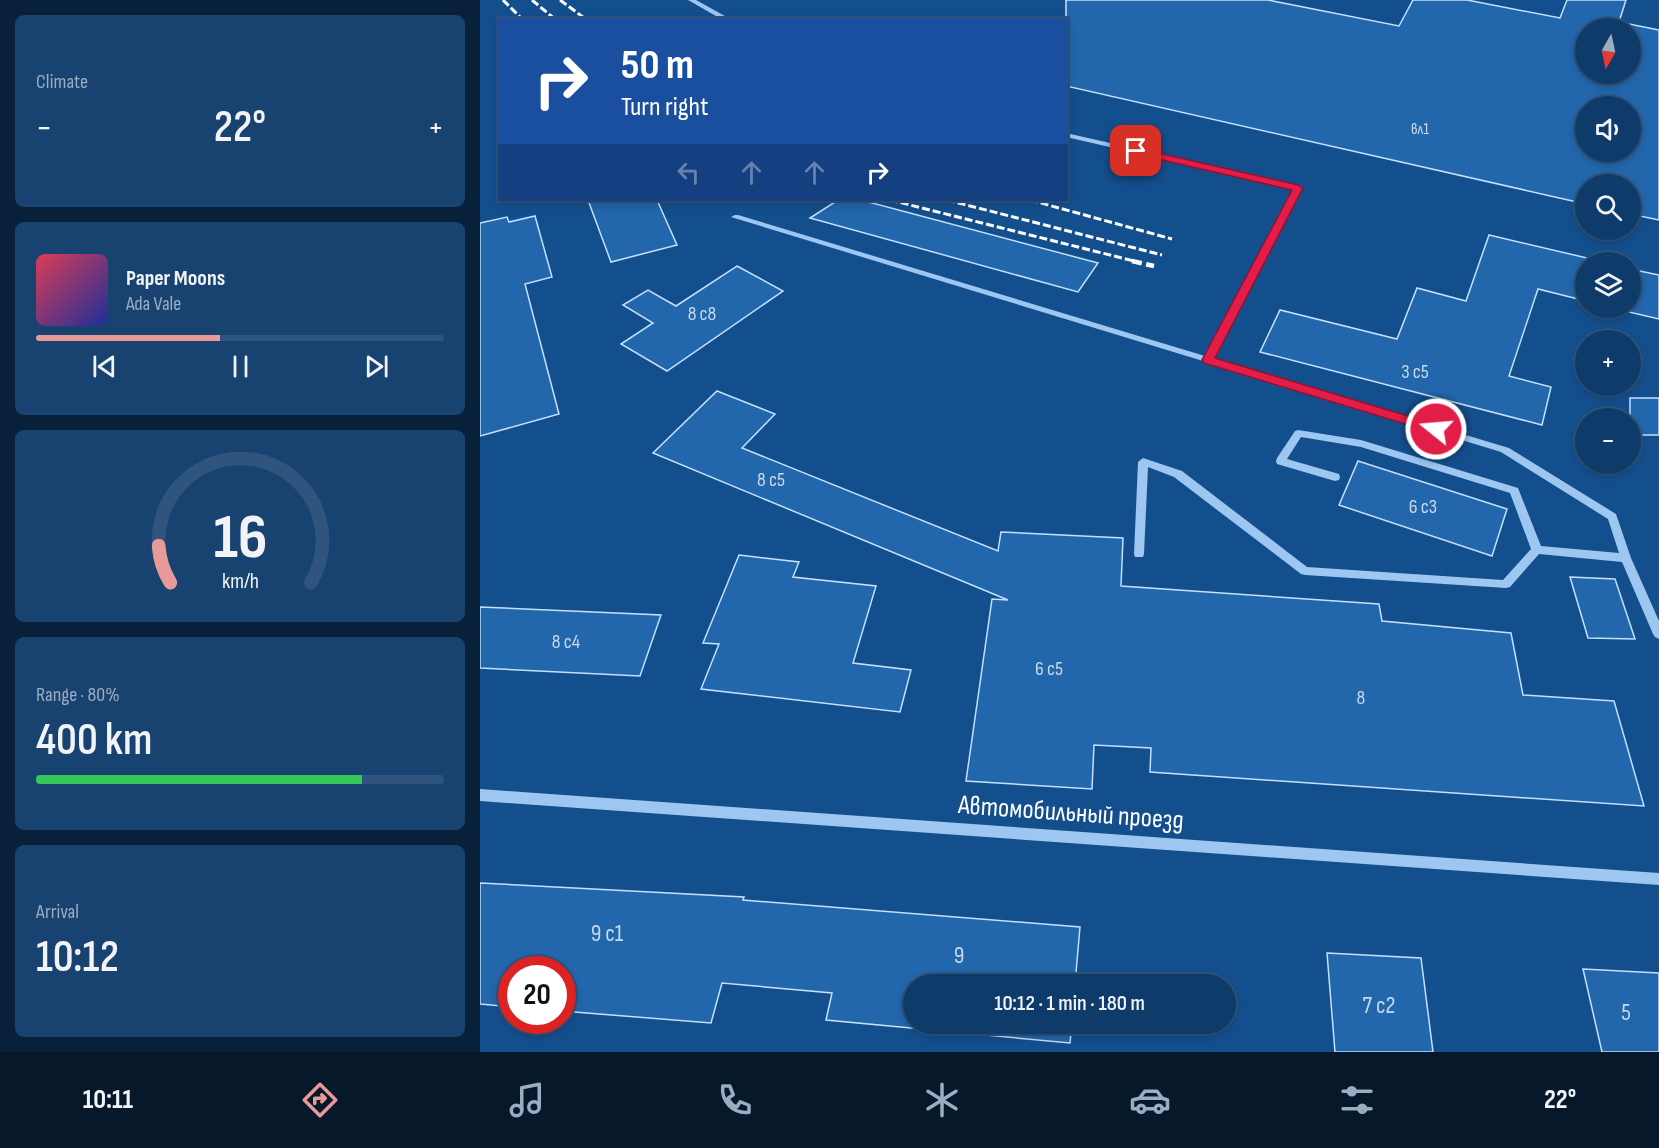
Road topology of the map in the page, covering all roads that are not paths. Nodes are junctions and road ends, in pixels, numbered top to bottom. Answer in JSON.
{"nodes":[{"id":1,"x":691,"y":0,"type":"edge"},
{"id":2,"x":725,"y":18,"type":"edge"},
{"id":3,"x":1068,"y":135,"type":"edge"},
{"id":4,"x":735,"y":217,"type":"dead end"},
{"id":5,"x":1208,"y":360,"type":"junction"},
{"id":6,"x":1335,"y":477,"type":"dead end"},
{"id":7,"x":1537,"y":550,"type":"junction"},
{"id":8,"x":1139,"y":554,"type":"dead end"},
{"id":9,"x":1626,"y":558,"type":"junction"},
{"id":10,"x":1659,"y":634,"type":"edge"},
{"id":11,"x":480,"y":795,"type":"edge"},
{"id":12,"x":1659,"y":879,"type":"edge"}],
"edges":[{"from":1,"to":2,"type":"street"},
{"from":3,"to":5,"type":"street"},
{"from":4,"to":5,"type":"street"},
{"from":5,"to":9,"type":"street"},
{"from":6,"to":7,"type":"street"},
{"from":7,"to":8,"type":"street"},
{"from":7,"to":9,"type":"street"},
{"from":9,"to":10,"type":"street"},
{"from":11,"to":12,"type":"street","name":"Автомобильный проезд"}]}
